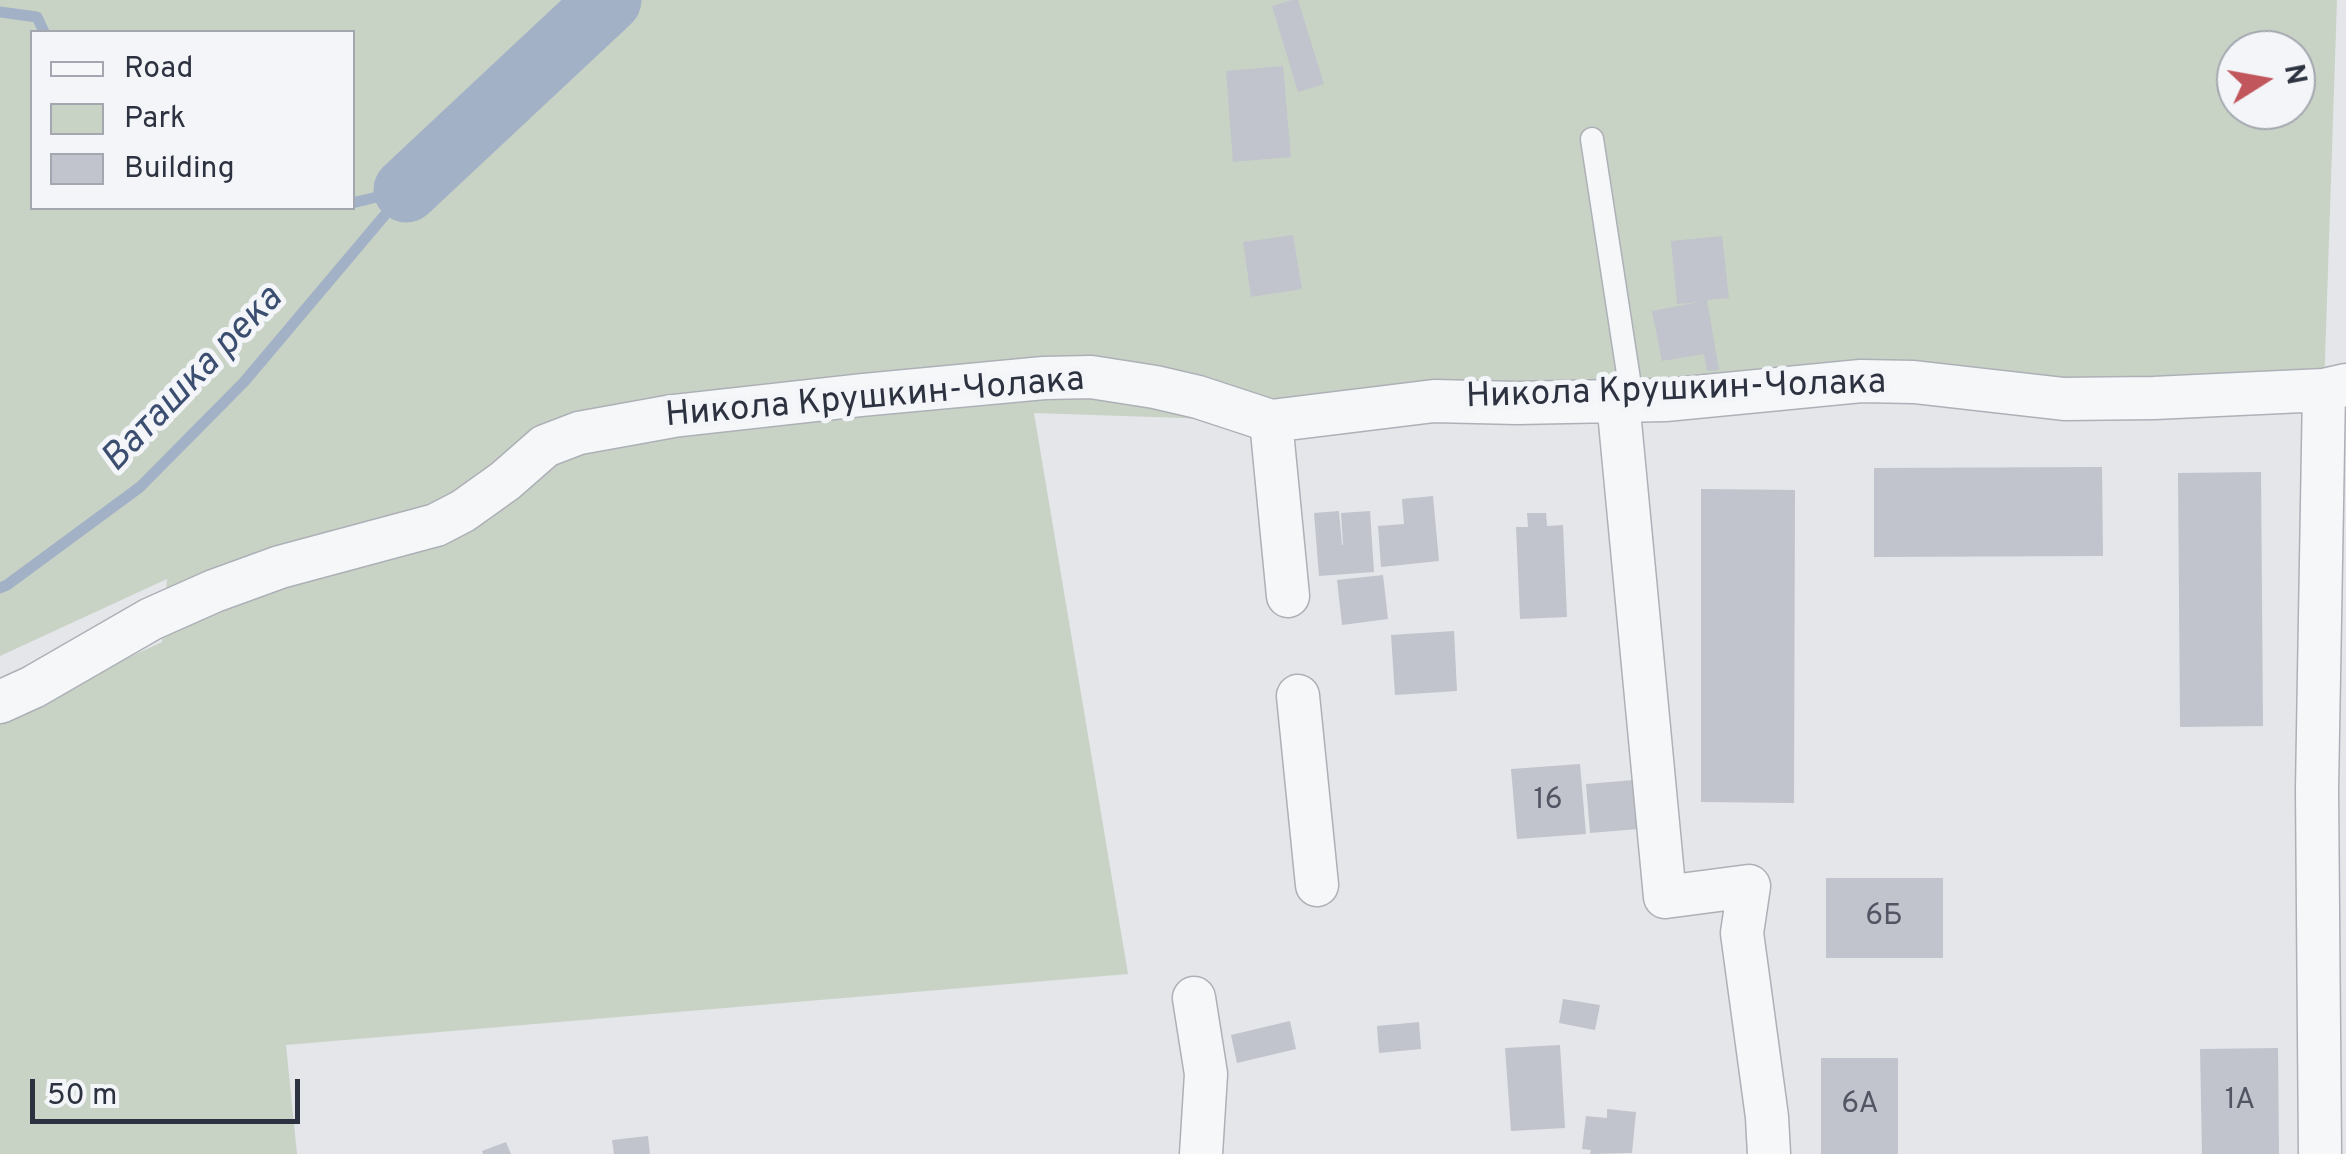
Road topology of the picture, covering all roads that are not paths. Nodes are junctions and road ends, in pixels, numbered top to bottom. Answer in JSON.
{"nodes":[{"id":1,"x":1592,"y":139,"type":"dead end"},
{"id":2,"x":2335,"y":388,"type":"edge"},
{"id":3,"x":1625,"y":400,"type":"junction"},
{"id":4,"x":1271,"y":421,"type":"junction"},
{"id":5,"x":1288,"y":596,"type":"dead end"},
{"id":6,"x":1298,"y":696,"type":"dead end"},
{"id":7,"x":0,"y":702,"type":"edge"},
{"id":8,"x":2332,"y":789,"type":"edge"},
{"id":9,"x":1317,"y":885,"type":"dead end"},
{"id":10,"x":1194,"y":998,"type":"dead end"},
{"id":11,"x":1201,"y":1154,"type":"edge"},
{"id":12,"x":1769,"y":1154,"type":"edge"},
{"id":13,"x":2320,"y":1154,"type":"edge"}],
"edges":[{"from":1,"to":3,"type":"lane"},
{"from":2,"to":3,"type":"street","name":"Никола Крушкин-Чолака"},
{"from":2,"to":8,"type":"street"},
{"from":3,"to":4,"type":"street","name":"Никола Крушкин-Чолака"},
{"from":3,"to":12,"type":"street"},
{"from":4,"to":5,"type":"street"},
{"from":4,"to":7,"type":"street","name":"Никола Крушкин-Чолака"},
{"from":6,"to":9,"type":"street"},
{"from":8,"to":13,"type":"street"},
{"from":10,"to":11,"type":"street"}]}
